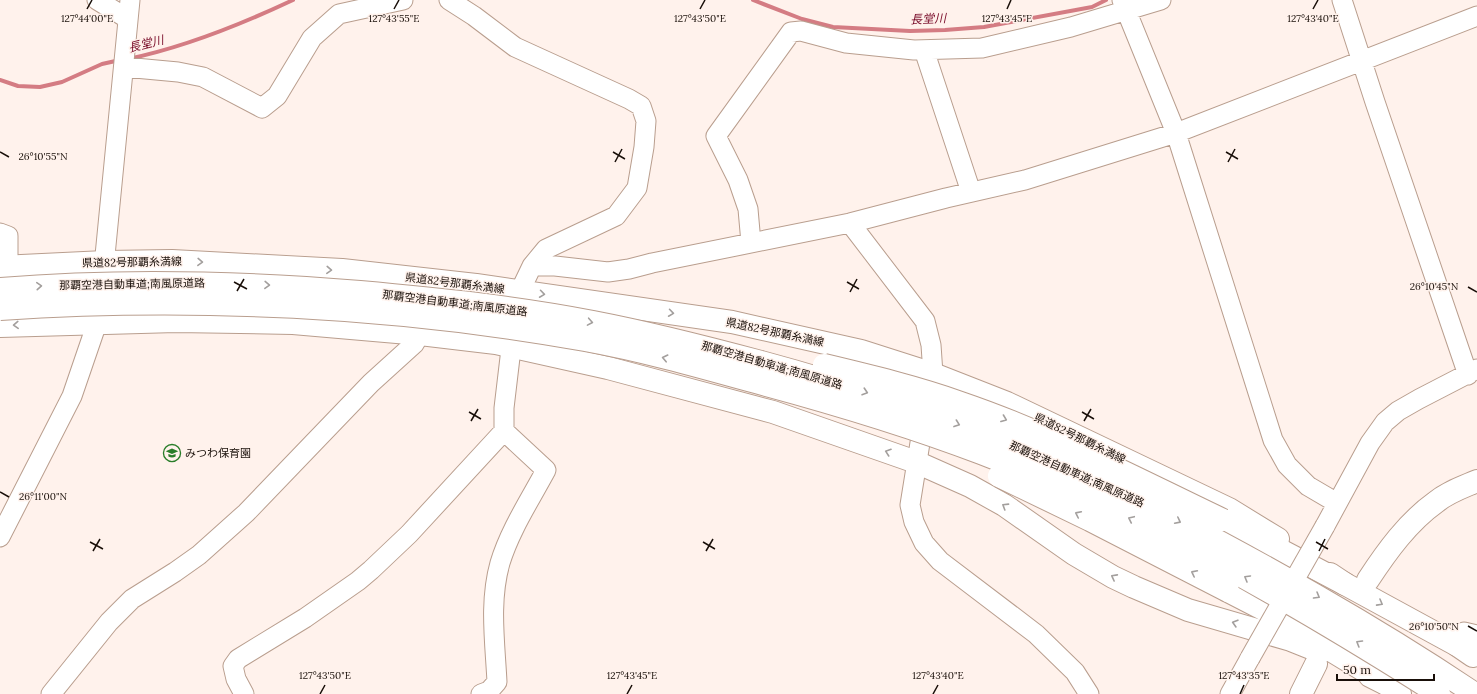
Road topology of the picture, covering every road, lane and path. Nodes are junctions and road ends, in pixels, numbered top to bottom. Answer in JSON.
{"nodes":[{"id":1,"x":97,"y":0,"type":"edge"},
{"id":2,"x":130,"y":0,"type":"edge"},
{"id":3,"x":403,"y":0,"type":"edge"},
{"id":4,"x":449,"y":0,"type":"edge"},
{"id":5,"x":1161,"y":0,"type":"edge"},
{"id":6,"x":1342,"y":0,"type":"edge"},
{"id":7,"x":1124,"y":5,"type":"edge"},
{"id":8,"x":1477,"y":16,"type":"edge"},
{"id":9,"x":128,"y":19,"type":"junction"},
{"id":10,"x":924,"y":50,"type":"junction"},
{"id":11,"x":1362,"y":61,"type":"junction"},
{"id":12,"x":124,"y":67,"type":"junction"},
{"id":13,"x":1176,"y":133,"type":"junction"},
{"id":14,"x":971,"y":192,"type":"junction"},
{"id":15,"x":850,"y":223,"type":"junction"},
{"id":16,"x":0,"y":233,"type":"edge"},
{"id":17,"x":752,"y":243,"type":"junction"},
{"id":18,"x":105,"y":262,"type":"junction"},
{"id":19,"x":532,"y":266,"type":"junction"},
{"id":20,"x":4,"y":267,"type":"edge"},
{"id":21,"x":0,"y":289,"type":"edge"},
{"id":22,"x":520,"y":291,"type":"junction"},
{"id":23,"x":0,"y":309,"type":"edge"},
{"id":24,"x":97,"y":323,"type":"junction"},
{"id":25,"x":0,"y":326,"type":"edge"},
{"id":26,"x":420,"y":334,"type":"junction"},
{"id":27,"x":695,"y":344,"type":"junction"},
{"id":28,"x":511,"y":346,"type":"junction"},
{"id":29,"x":695,"y":366,"type":"junction"},
{"id":30,"x":1472,"y":372,"type":"edge"},
{"id":31,"x":932,"y":374,"type":"junction"},
{"id":32,"x":504,"y":431,"type":"junction"},
{"id":33,"x":916,"y":462,"type":"junction"},
{"id":34,"x":1477,"y":481,"type":"edge"},
{"id":35,"x":1337,"y":503,"type":"junction"},
{"id":36,"x":0,"y":537,"type":"edge"},
{"id":37,"x":1368,"y":580,"type":"dead end"},
{"id":38,"x":1345,"y":584,"type":"junction"},
{"id":39,"x":1477,"y":635,"type":"edge"},
{"id":40,"x":1457,"y":645,"type":"junction"},
{"id":41,"x":1477,"y":655,"type":"edge"},
{"id":42,"x":1477,"y":659,"type":"edge"},
{"id":43,"x":1316,"y":664,"type":"dead end"},
{"id":44,"x":1394,"y":690,"type":"edge"},
{"id":45,"x":51,"y":694,"type":"edge"},
{"id":46,"x":244,"y":694,"type":"edge"},
{"id":47,"x":481,"y":694,"type":"edge"},
{"id":48,"x":1089,"y":694,"type":"edge"},
{"id":49,"x":1230,"y":694,"type":"edge"},
{"id":50,"x":1301,"y":694,"type":"edge"},
{"id":51,"x":1439,"y":694,"type":"edge"},
{"id":52,"x":1475,"y":694,"type":"edge"}],
"edges":[{"from":1,"to":9,"type":"street"},
{"from":2,"to":9,"type":"street"},
{"from":3,"to":12,"type":"street"},
{"from":4,"to":19,"type":"street"},
{"from":5,"to":7,"type":"street"},
{"from":6,"to":11,"type":"street"},
{"from":7,"to":10,"type":"street"},
{"from":7,"to":13,"type":"street"},
{"from":8,"to":11,"type":"street"},
{"from":9,"to":12,"type":"street"},
{"from":10,"to":14,"type":"street"},
{"from":10,"to":17,"type":"street"},
{"from":11,"to":13,"type":"street"},
{"from":11,"to":30,"type":"street"},
{"from":12,"to":18,"type":"street"},
{"from":13,"to":14,"type":"street"},
{"from":13,"to":35,"type":"street"},
{"from":14,"to":15,"type":"street"},
{"from":15,"to":17,"type":"street"},
{"from":15,"to":31,"type":"street"},
{"from":16,"to":20,"type":"street"},
{"from":17,"to":19,"type":"street"},
{"from":18,"to":20,"type":"main road","name":"県道82号那覇糸満線"},
{"from":18,"to":22,"type":"main road","name":"県道82号那覇糸満線","one_way":true},
{"from":18,"to":24,"type":"street"},
{"from":19,"to":22,"type":"street"},
{"from":21,"to":27,"type":"main road","name":"那覇空港自動車道;南風原道路","one_way":true,"bridge":true},
{"from":22,"to":28,"type":"street"},
{"from":22,"to":31,"type":"main road","name":"県道82号那覇糸満線","one_way":true},
{"from":29,"to":23,"type":"main road","name":"那覇空港自動車道;南風原道路","one_way":true,"bridge":true},
{"from":24,"to":25,"type":"main road","one_way":true},
{"from":24,"to":26,"type":"main road"},
{"from":24,"to":36,"type":"street"},
{"from":26,"to":28,"type":"main road"},
{"from":26,"to":45,"type":"street"},
{"from":27,"to":38,"type":"main road","one_way":true,"bridge":true},
{"from":27,"to":52,"type":"main road","name":"那覇空港自動車道;南風原道路","one_way":true,"bridge":true},
{"from":28,"to":32,"type":"street"},
{"from":33,"to":28,"type":"main road","one_way":true},
{"from":44,"to":29,"type":"main road","one_way":true,"bridge":true},
{"from":51,"to":29,"type":"main road","name":"那覇空港自動車道;南風原道路","one_way":true,"bridge":true},
{"from":30,"to":35,"type":"street"},
{"from":31,"to":33,"type":"street"},
{"from":31,"to":38,"type":"main road","name":"県道82号那覇糸満線"},
{"from":32,"to":46,"type":"street"},
{"from":32,"to":47,"type":"street"},
{"from":44,"to":33,"type":"main road","one_way":true},
{"from":33,"to":48,"type":"street"},
{"from":34,"to":37,"type":"main road"},
{"from":35,"to":49,"type":"street","bridge":true},
{"from":38,"to":40,"type":"main road","name":"県道82号那覇糸満線","one_way":true},
{"from":39,"to":40,"type":"street"},
{"from":40,"to":41,"type":"main road"},
{"from":40,"to":42,"type":"main road","name":"県道82号那覇糸満線"},
{"from":43,"to":50,"type":"main road"}]}
